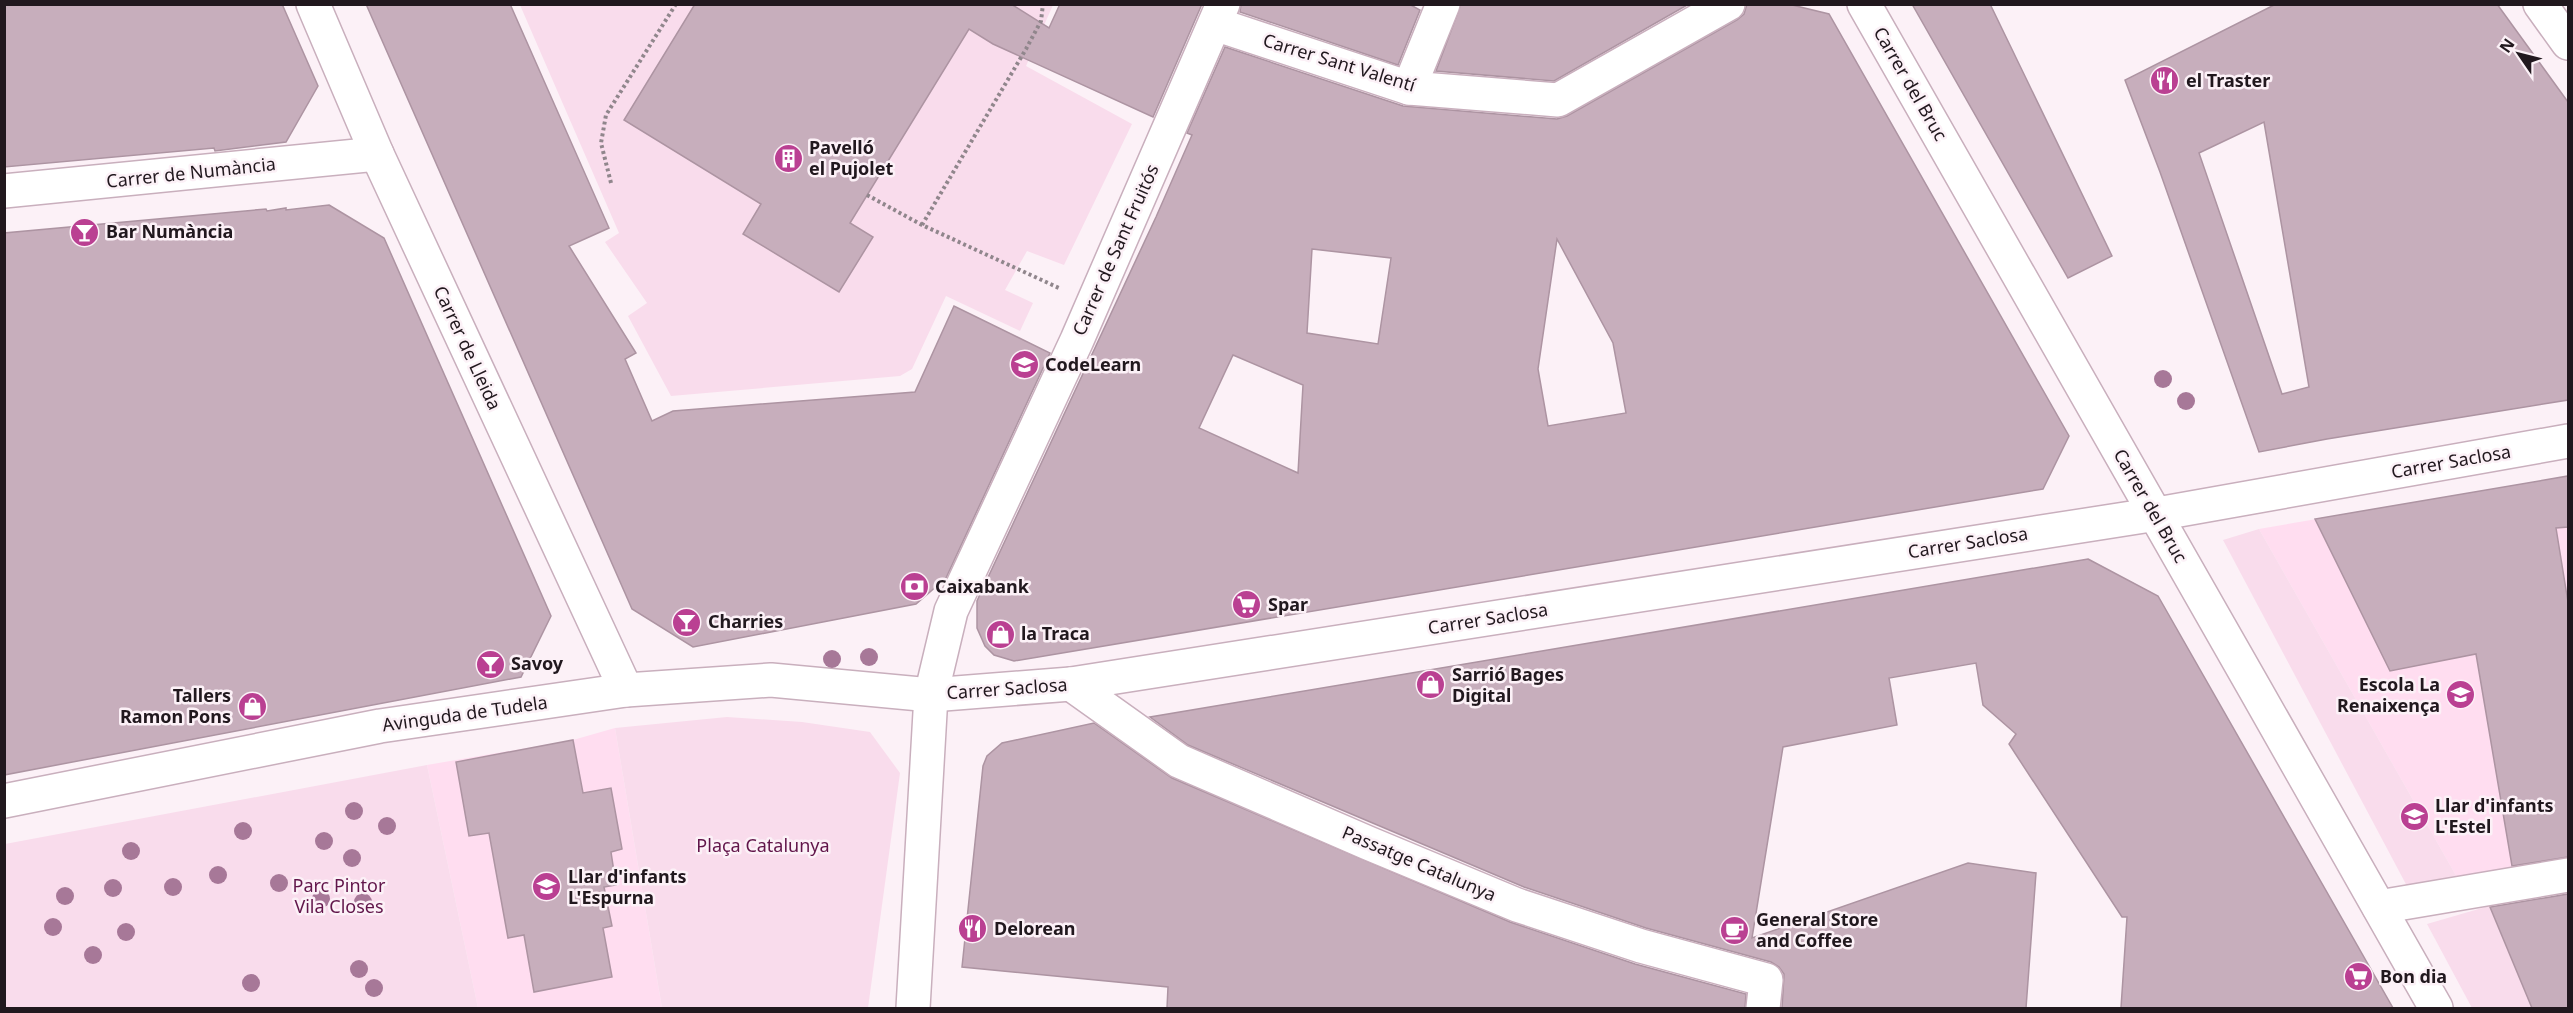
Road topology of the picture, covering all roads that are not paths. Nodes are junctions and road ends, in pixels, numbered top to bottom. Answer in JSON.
{"nodes":[{"id":1,"x":312,"y":4,"type":"edge"},
{"id":2,"x":1443,"y":4,"type":"edge"},
{"id":3,"x":1728,"y":4,"type":"edge"},
{"id":4,"x":1864,"y":4,"type":"edge"},
{"id":5,"x":2540,"y":4,"type":"edge"},
{"id":6,"x":1219,"y":14,"type":"edge"},
{"id":7,"x":2568,"y":43,"type":"edge"},
{"id":8,"x":1408,"y":88,"type":"junction"},
{"id":9,"x":377,"y":154,"type":"junction"},
{"id":10,"x":4,"y":191,"type":"edge"},
{"id":11,"x":2568,"y":441,"type":"edge"},
{"id":12,"x":2157,"y":514,"type":"junction"},
{"id":13,"x":1071,"y":684,"type":"junction"},
{"id":14,"x":626,"y":690,"type":"junction"},
{"id":15,"x":931,"y":694,"type":"junction"},
{"id":16,"x":4,"y":801,"type":"edge"},
{"id":17,"x":2568,"y":875,"type":"edge"},
{"id":18,"x":2379,"y":907,"type":"junction"},
{"id":19,"x":913,"y":1008,"type":"edge"},
{"id":20,"x":1763,"y":1008,"type":"edge"},
{"id":21,"x":2436,"y":1008,"type":"edge"}],
"edges":[{"from":1,"to":9,"type":"street","name":"Carrer de Lleida"},
{"from":2,"to":8,"type":"street"},
{"from":3,"to":8,"type":"street","name":"Carrer Sant Valentí"},
{"from":4,"to":12,"type":"street","name":"Carrer del Bruc"},
{"from":5,"to":7,"type":"street"},
{"from":6,"to":8,"type":"street","name":"Carrer Sant Valentí"},
{"from":6,"to":15,"type":"street","name":"Carrer de Sant Fruitós"},
{"from":9,"to":10,"type":"street","name":"Carrer de Numància"},
{"from":9,"to":14,"type":"street","name":"Carrer de Lleida"},
{"from":11,"to":12,"type":"street","name":"Carrer Saclosa"},
{"from":12,"to":13,"type":"street","name":"Carrer Saclosa"},
{"from":12,"to":18,"type":"street","name":"Carrer del Bruc"},
{"from":13,"to":15,"type":"street","name":"Carrer Saclosa"},
{"from":13,"to":20,"type":"street","name":"Passatge Catalunya"},
{"from":14,"to":15,"type":"street","name":"Avinguda de Tudela"},
{"from":14,"to":16,"type":"street","name":"Avinguda de Tudela"},
{"from":15,"to":19,"type":"street"},
{"from":17,"to":18,"type":"street"},
{"from":18,"to":21,"type":"street","name":"Carrer del Bruc"}]}
